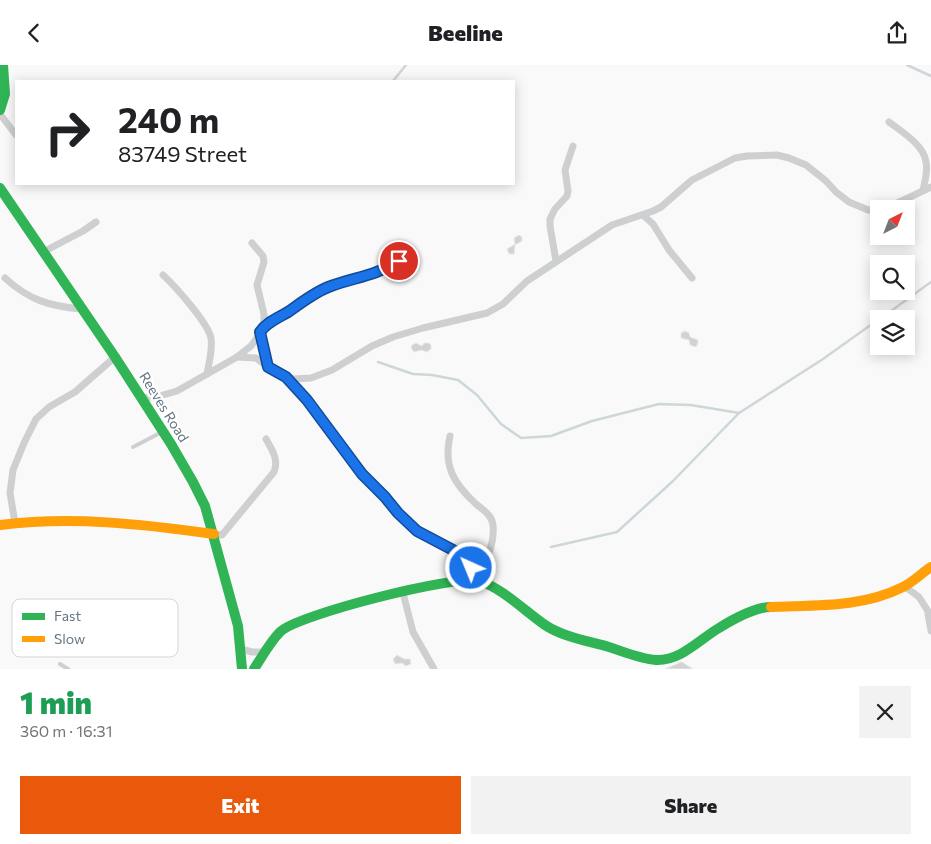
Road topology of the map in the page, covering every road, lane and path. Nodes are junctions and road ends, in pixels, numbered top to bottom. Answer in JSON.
{"nodes":[{"id":1,"x":2,"y":65,"type":"edge"},
{"id":2,"x":0,"y":110,"type":"edge"},
{"id":3,"x":0,"y":114,"type":"edge"},
{"id":4,"x":889,"y":123,"type":"dead end"},
{"id":5,"x":15,"y":134,"type":"edge"},
{"id":6,"x":573,"y":145,"type":"dead end"},
{"id":7,"x":931,"y":187,"type":"edge"},
{"id":8,"x":0,"y":188,"type":"edge"},
{"id":9,"x":923,"y":190,"type":"junction"},
{"id":10,"x":905,"y":200,"type":"edge"},
{"id":11,"x":870,"y":209,"type":"edge"},
{"id":12,"x":643,"y":215,"type":"junction"},
{"id":13,"x":96,"y":222,"type":"dead end"},
{"id":14,"x":252,"y":243,"type":"dead end"},
{"id":15,"x":43,"y":252,"type":"junction"},
{"id":16,"x":399,"y":261,"type":"dead end"},
{"id":17,"x":556,"y":261,"type":"junction"},
{"id":18,"x":163,"y":275,"type":"dead end"},
{"id":19,"x":5,"y":278,"type":"dead end"},
{"id":20,"x":692,"y":278,"type":"dead end"},
{"id":21,"x":81,"y":309,"type":"junction"},
{"id":22,"x":262,"y":329,"type":"junction"},
{"id":23,"x":115,"y":357,"type":"junction"},
{"id":24,"x":238,"y":357,"type":"junction"},
{"id":25,"x":268,"y":367,"type":"junction"},
{"id":26,"x":207,"y":373,"type":"junction"},
{"id":27,"x":286,"y":377,"type":"junction"},
{"id":28,"x":141,"y":398,"type":"junction"},
{"id":29,"x":163,"y":431,"type":"junction"},
{"id":30,"x":450,"y":436,"type":"dead end"},
{"id":31,"x":266,"y":439,"type":"dead end"},
{"id":32,"x":132,"y":447,"type":"dead end"},
{"id":33,"x":15,"y":523,"type":"junction"},
{"id":34,"x":0,"y":525,"type":"edge"},
{"id":35,"x":218,"y":534,"type":"junction"},
{"id":36,"x":931,"y":567,"type":"edge"},
{"id":37,"x":477,"y":580,"type":"junction"},
{"id":38,"x":904,"y":586,"type":"junction"},
{"id":39,"x":403,"y":593,"type":"junction"},
{"id":40,"x":927,"y":609,"type":"junction"},
{"id":41,"x":931,"y":616,"type":"edge"},
{"id":42,"x":931,"y":631,"type":"edge"},
{"id":43,"x":241,"y":649,"type":"junction"},
{"id":44,"x":265,"y":652,"type":"junction"},
{"id":45,"x":60,"y":664,"type":"dead end"},
{"id":46,"x":68,"y":669,"type":"edge"},
{"id":47,"x":242,"y":669,"type":"edge"},
{"id":48,"x":254,"y":669,"type":"edge"},
{"id":49,"x":434,"y":669,"type":"edge"}],
"edges":[{"from":1,"to":2,"type":"street"},
{"from":3,"to":5,"type":"street"},
{"from":4,"to":9,"type":"street"},
{"from":6,"to":17,"type":"street"},
{"from":7,"to":9,"type":"street"},
{"from":8,"to":15,"type":"street","name":"Reeves Road"},
{"from":9,"to":10,"type":"street"},
{"from":11,"to":12,"type":"street"},
{"from":12,"to":17,"type":"street"},
{"from":12,"to":20,"type":"street"},
{"from":13,"to":15,"type":"street"},
{"from":14,"to":22,"type":"street"},
{"from":15,"to":21,"type":"street","name":"Reeves Road"},
{"from":16,"to":22,"type":"street"},
{"from":17,"to":27,"type":"street"},
{"from":18,"to":26,"type":"street"},
{"from":19,"to":21,"type":"street"},
{"from":21,"to":23,"type":"street","name":"Reeves Road"},
{"from":22,"to":24,"type":"street"},
{"from":22,"to":25,"type":"street"},
{"from":23,"to":28,"type":"street","name":"Reeves Road"},
{"from":23,"to":33,"type":"street"},
{"from":24,"to":25,"type":"street"},
{"from":24,"to":26,"type":"street"},
{"from":25,"to":27,"type":"street"},
{"from":26,"to":28,"type":"street"},
{"from":27,"to":37,"type":"street"},
{"from":28,"to":29,"type":"street","name":"Reeves Road"},
{"from":29,"to":32,"type":"lane"},
{"from":29,"to":35,"type":"street","name":"Reeves Road"},
{"from":30,"to":37,"type":"street"},
{"from":31,"to":35,"type":"street"},
{"from":33,"to":34,"type":"street"},
{"from":33,"to":35,"type":"street"},
{"from":35,"to":43,"type":"street","name":"Reeves Road"},
{"from":36,"to":38,"type":"street"},
{"from":37,"to":38,"type":"street"},
{"from":37,"to":39,"type":"street"},
{"from":38,"to":40,"type":"street"},
{"from":39,"to":44,"type":"street"},
{"from":39,"to":49,"type":"street"},
{"from":40,"to":41,"type":"street"},
{"from":40,"to":42,"type":"street"},
{"from":43,"to":44,"type":"street"},
{"from":43,"to":47,"type":"street","name":"Reeves Road"},
{"from":44,"to":48,"type":"street"},
{"from":45,"to":46,"type":"lane"}]}
